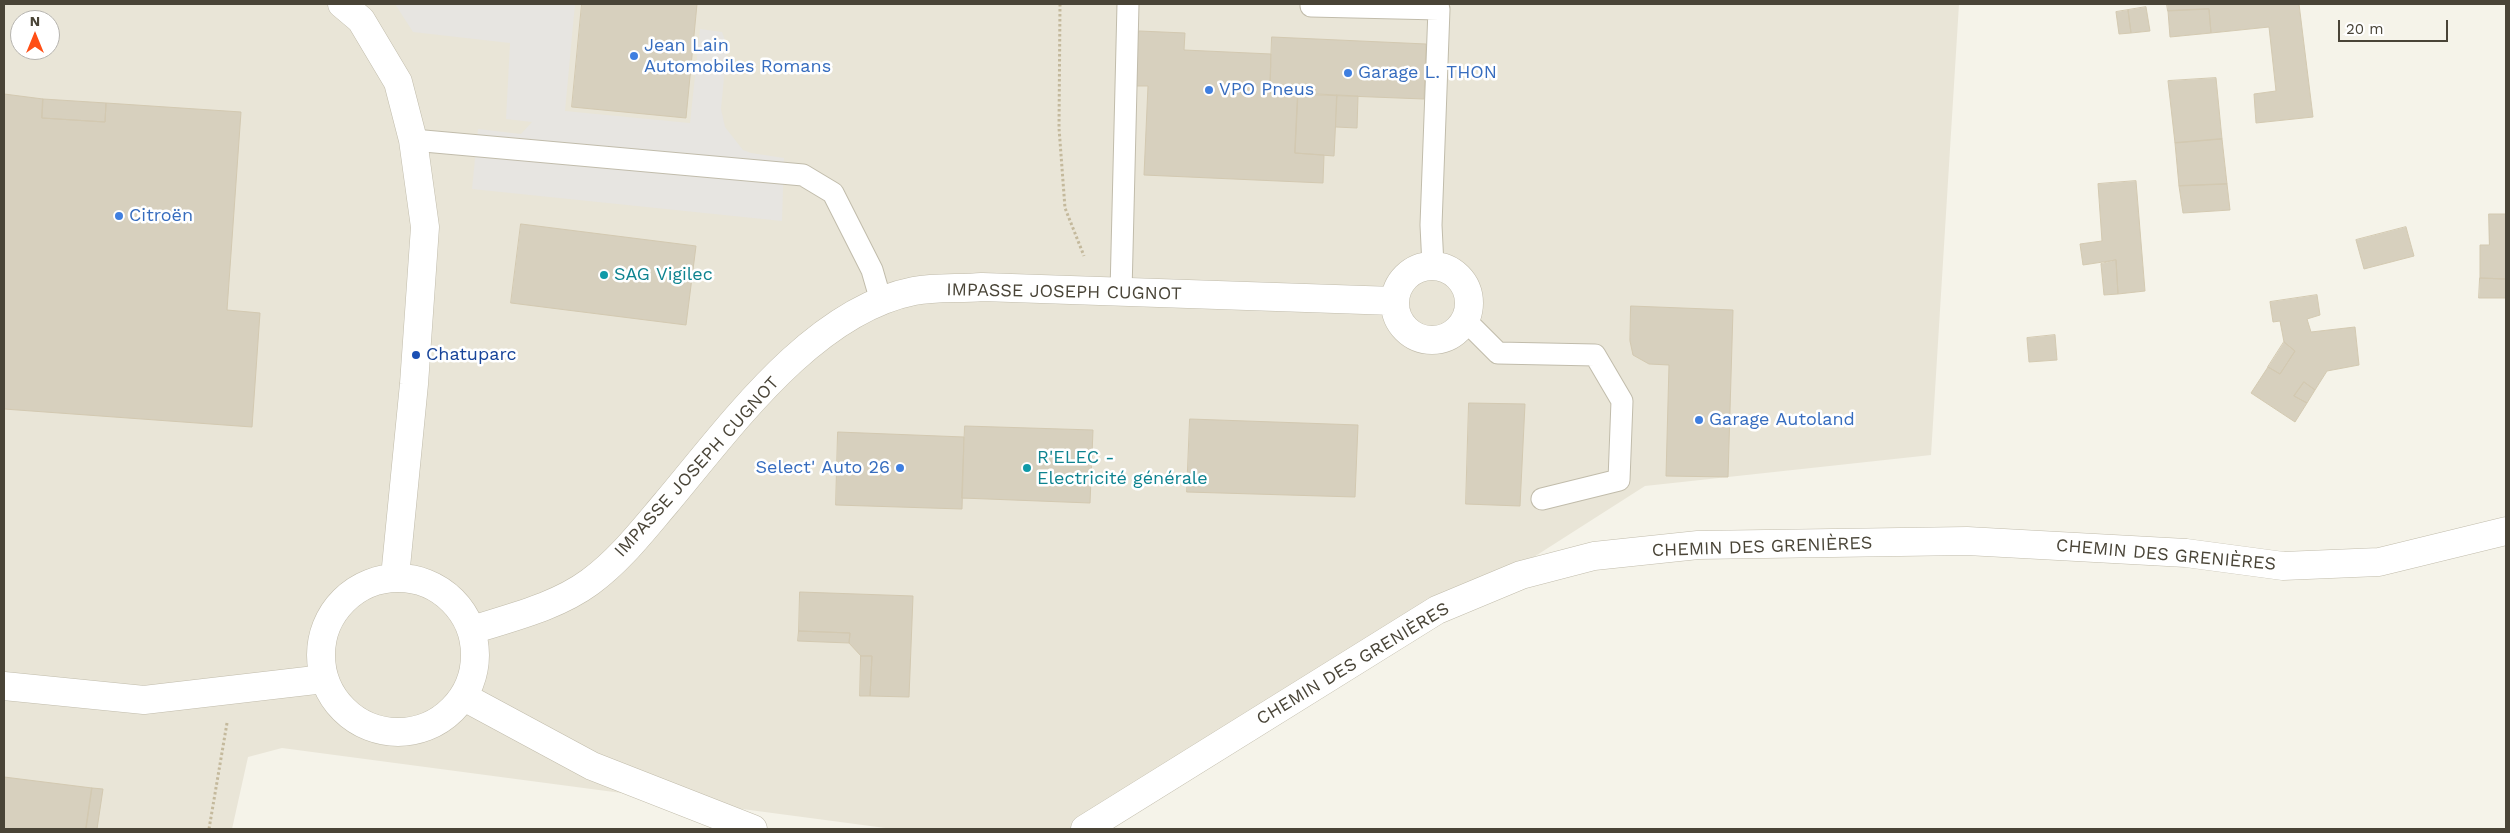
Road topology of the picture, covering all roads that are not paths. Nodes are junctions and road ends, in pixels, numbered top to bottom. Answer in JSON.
{"nodes":[{"id":1,"x":342,"y":4,"type":"edge"},
{"id":2,"x":1128,"y":4,"type":"edge"},
{"id":3,"x":1311,"y":6,"type":"dead end"},
{"id":4,"x":413,"y":140,"type":"junction"},
{"id":5,"x":1433,"y":266,"type":"junction"},
{"id":6,"x":1112,"y":292,"type":"junction"},
{"id":7,"x":881,"y":301,"type":"junction"},
{"id":8,"x":1394,"y":301,"type":"junction"},
{"id":9,"x":1466,"y":321,"type":"junction"},
{"id":10,"x":1542,"y":499,"type":"dead end"},
{"id":11,"x":2506,"y":531,"type":"edge"},
{"id":12,"x":395,"y":577,"type":"junction"},
{"id":13,"x":472,"y":630,"type":"junction"},
{"id":14,"x":324,"y":679,"type":"junction"},
{"id":15,"x":4,"y":686,"type":"edge"},
{"id":16,"x":464,"y":697,"type":"junction"},
{"id":17,"x":753,"y":829,"type":"edge"},
{"id":18,"x":1085,"y":829,"type":"edge"}],
"edges":[{"from":1,"to":4,"type":"street"},
{"from":2,"to":6,"type":"lane"},
{"from":3,"to":5,"type":"lane"},
{"from":4,"to":7,"type":"lane"},
{"from":4,"to":12,"type":"street"},
{"from":5,"to":8,"type":"street"},
{"from":5,"to":9,"type":"street"},
{"from":6,"to":7,"type":"street","name":"IMPASSE JOSEPH CUGNOT"},
{"from":6,"to":8,"type":"street","name":"IMPASSE JOSEPH CUGNOT"},
{"from":7,"to":13,"type":"street","name":"IMPASSE JOSEPH CUGNOT"},
{"from":8,"to":9,"type":"street"},
{"from":9,"to":10,"type":"lane"},
{"from":11,"to":18,"type":"street","name":"CHEMIN DES GRENIÈRES"},
{"from":12,"to":13,"type":"street"},
{"from":12,"to":14,"type":"street"},
{"from":13,"to":16,"type":"street"},
{"from":14,"to":15,"type":"street"},
{"from":14,"to":16,"type":"street"},
{"from":16,"to":17,"type":"street"}]}
